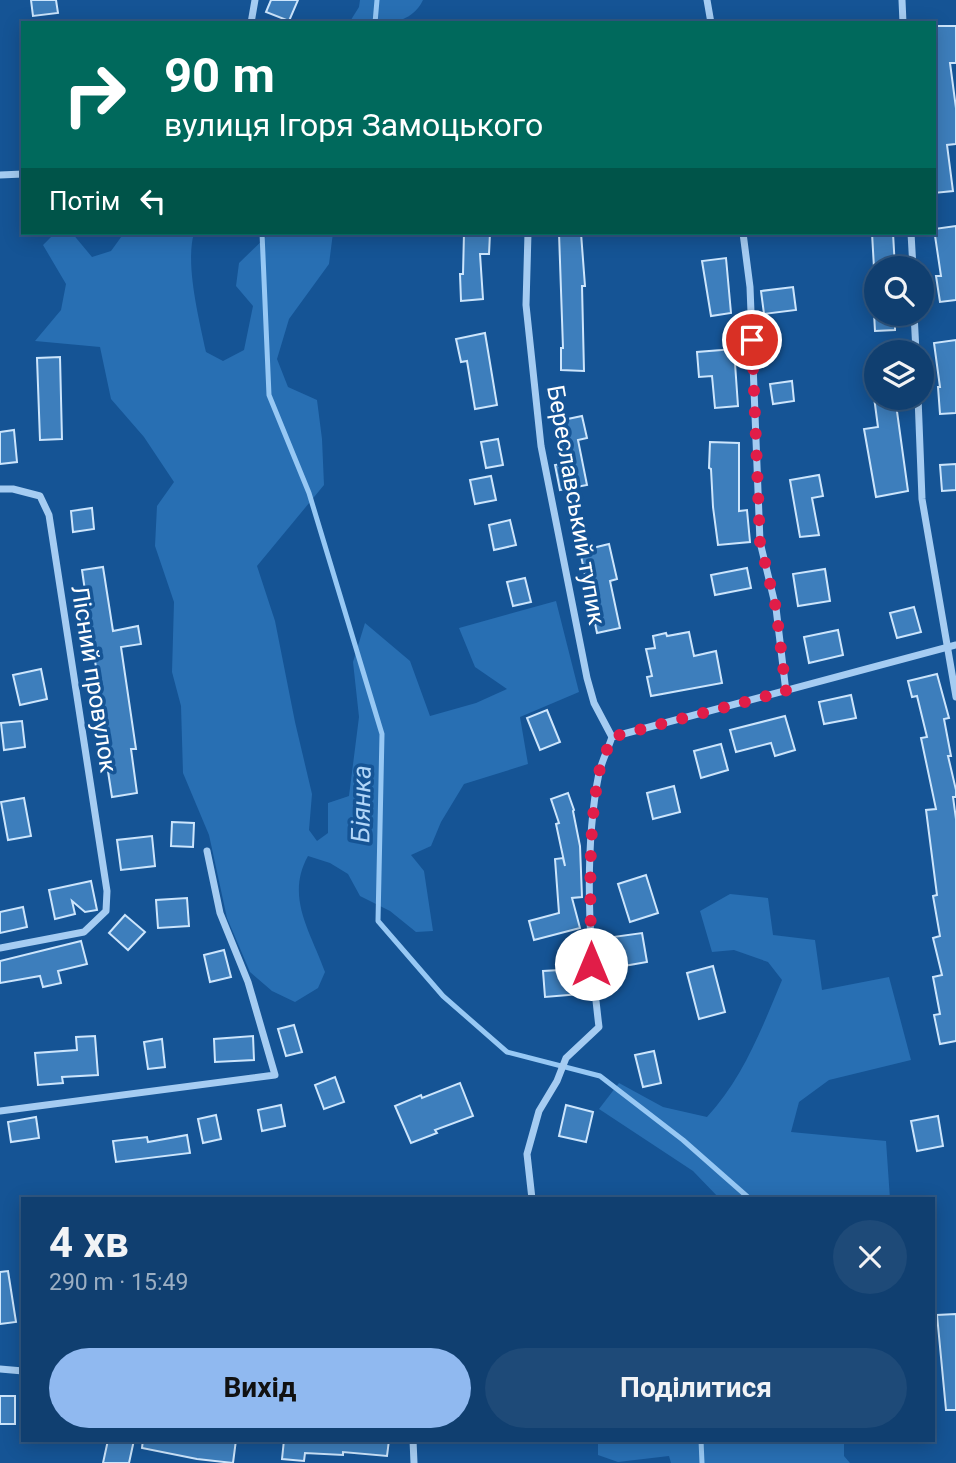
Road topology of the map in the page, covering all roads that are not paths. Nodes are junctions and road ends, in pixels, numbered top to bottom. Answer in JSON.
{"nodes":[{"id":1,"x":255,"y":0,"type":"edge"},
{"id":2,"x":707,"y":0,"type":"edge"},
{"id":3,"x":902,"y":0,"type":"edge"},
{"id":4,"x":251,"y":21,"type":"edge"},
{"id":5,"x":711,"y":21,"type":"edge"},
{"id":6,"x":903,"y":21,"type":"edge"},
{"id":7,"x":21,"y":174,"type":"edge"},
{"id":8,"x":0,"y":175,"type":"edge"},
{"id":9,"x":528,"y":235,"type":"edge"},
{"id":10,"x":743,"y":235,"type":"edge"},
{"id":11,"x":911,"y":235,"type":"edge"},
{"id":12,"x":912,"y":256,"type":"edge"},
{"id":13,"x":919,"y":410,"type":"edge"},
{"id":14,"x":0,"y":489,"type":"edge"},
{"id":15,"x":956,"y":645,"type":"edge"},
{"id":16,"x":946,"y":647,"type":"junction"},
{"id":17,"x":786,"y":691,"type":"junction"},
{"id":18,"x":956,"y":697,"type":"edge"},
{"id":19,"x":612,"y":737,"type":"junction"},
{"id":20,"x":207,"y":851,"type":"dead end"},
{"id":21,"x":0,"y":948,"type":"edge"},
{"id":22,"x":0,"y":1111,"type":"edge"},
{"id":23,"x":532,"y":1197,"type":"edge"},
{"id":24,"x":0,"y":1369,"type":"edge"},
{"id":25,"x":21,"y":1371,"type":"edge"},
{"id":26,"x":414,"y":1442,"type":"edge"},
{"id":27,"x":414,"y":1463,"type":"edge"}],
"edges":[{"from":1,"to":4,"type":"street"},
{"from":2,"to":5,"type":"street"},
{"from":3,"to":6,"type":"street"},
{"from":7,"to":8,"type":"street"},
{"from":9,"to":19,"type":"street","name":"Береславський тупик"},
{"from":10,"to":17,"type":"street"},
{"from":11,"to":12,"type":"street"},
{"from":13,"to":16,"type":"street"},
{"from":14,"to":21,"type":"street","name":"Лісний провулок"},
{"from":15,"to":16,"type":"street"},
{"from":16,"to":17,"type":"street"},
{"from":16,"to":18,"type":"street"},
{"from":17,"to":19,"type":"street"},
{"from":19,"to":23,"type":"street"},
{"from":20,"to":22,"type":"street"},
{"from":24,"to":25,"type":"street"},
{"from":26,"to":27,"type":"street"}]}
